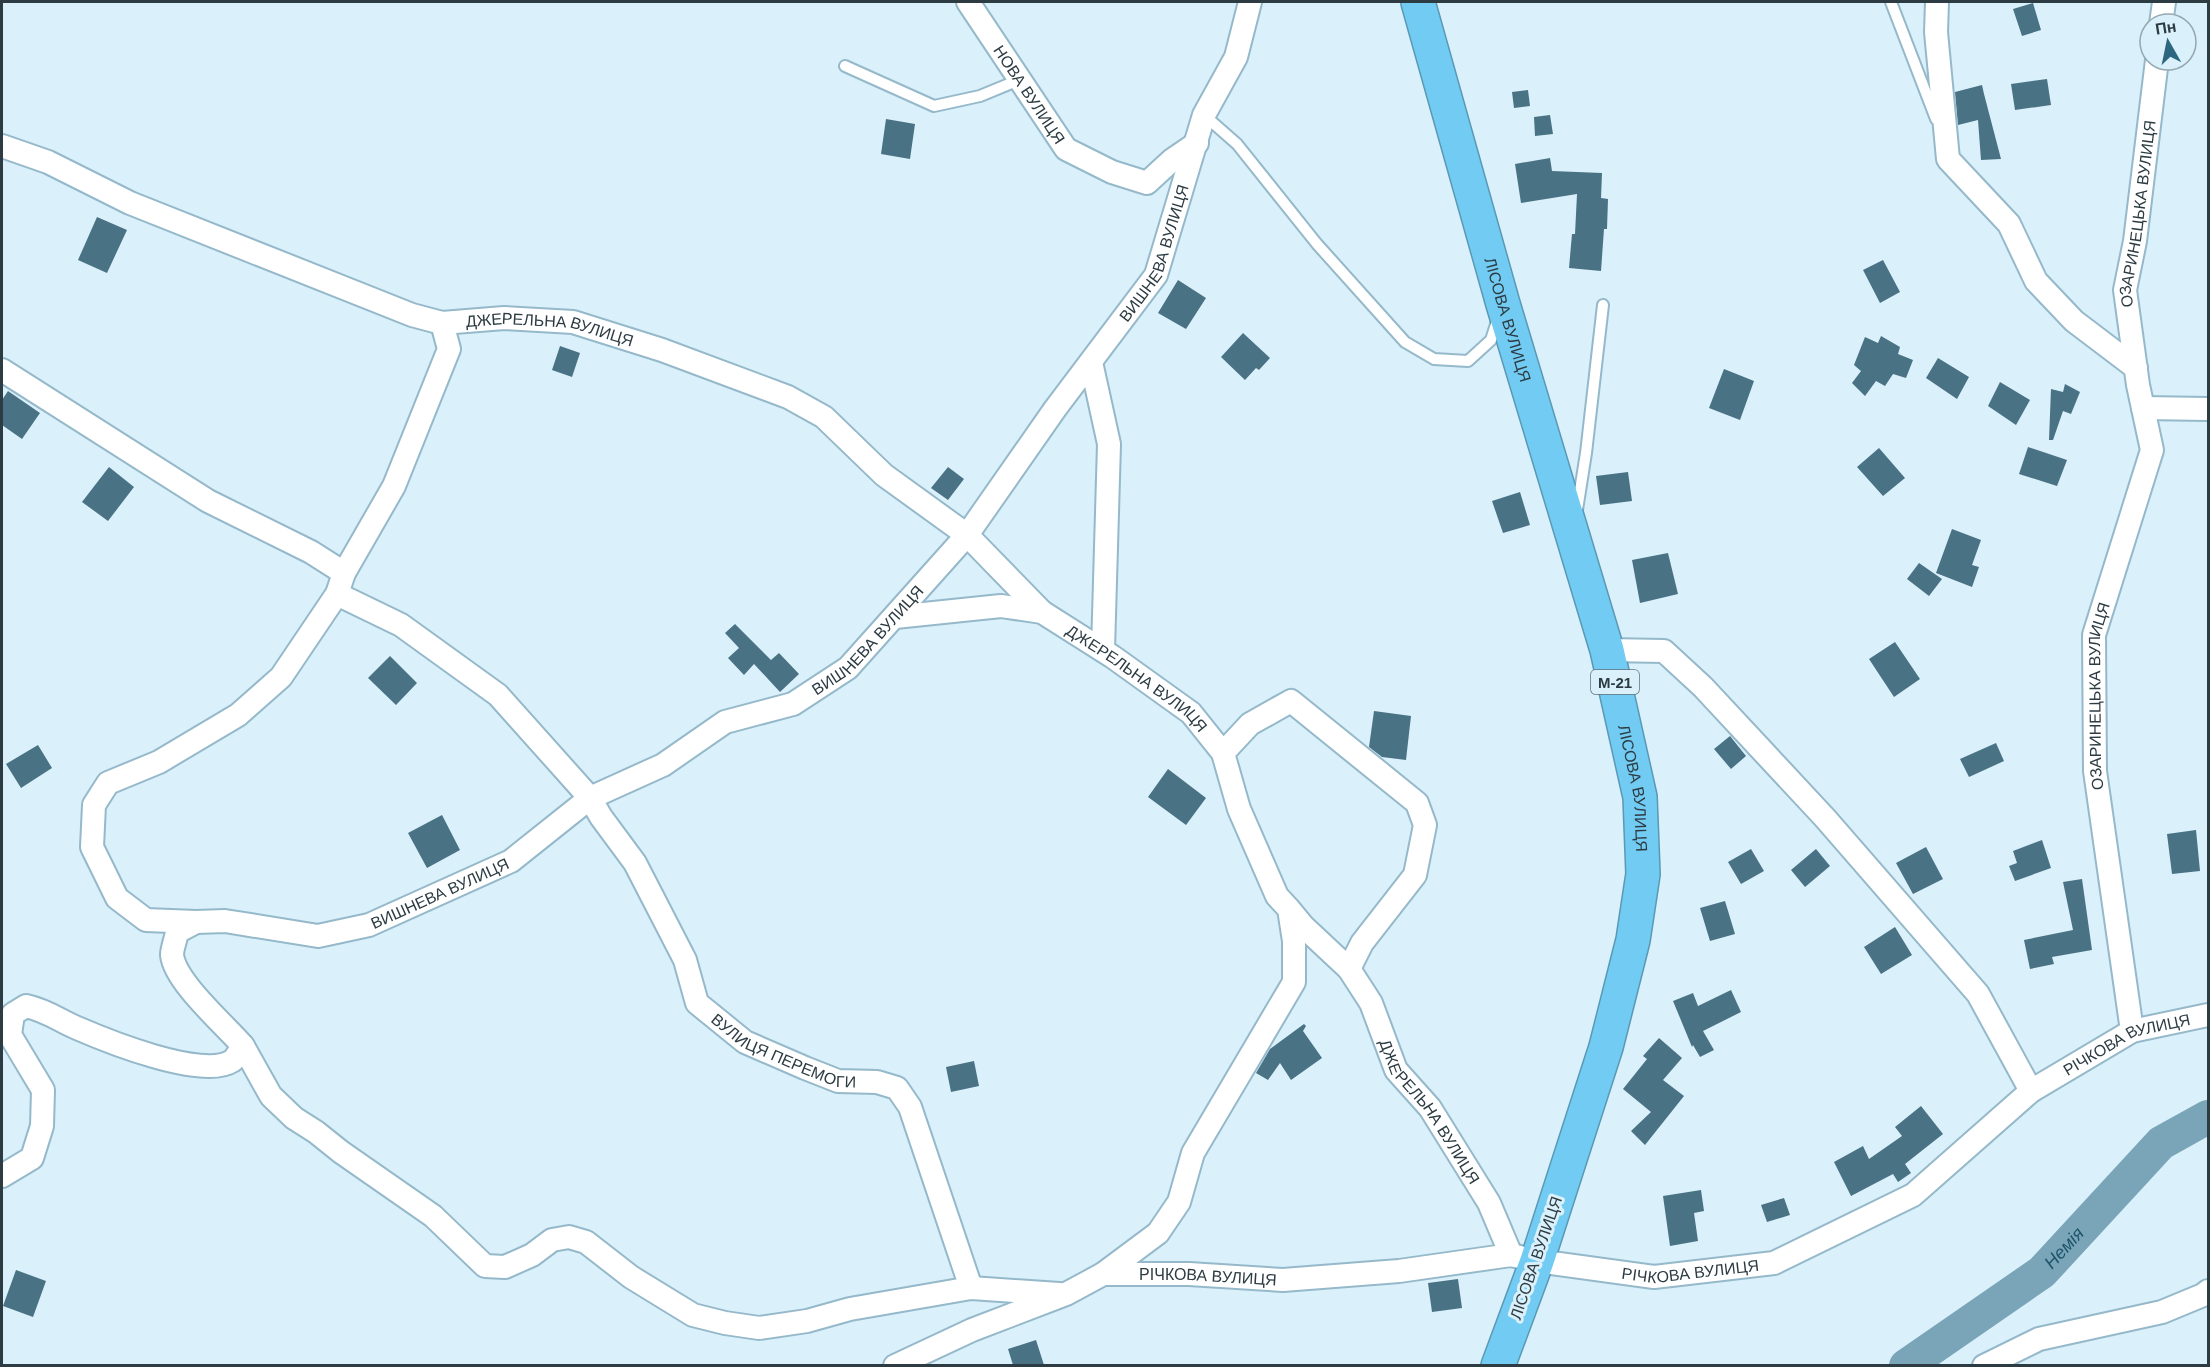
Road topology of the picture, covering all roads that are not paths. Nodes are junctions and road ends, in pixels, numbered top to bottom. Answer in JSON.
{"nodes":[{"id":1,"x":968,"y":2,"type":"edge"},
{"id":2,"x":1250,"y":2,"type":"edge"},
{"id":3,"x":1418,"y":2,"type":"edge"},
{"id":4,"x":1892,"y":2,"type":"edge"},
{"id":5,"x":1937,"y":2,"type":"edge"},
{"id":6,"x":845,"y":66,"type":"dead end"},
{"id":7,"x":2156,"y":72,"type":"edge"},
{"id":8,"x":1019,"y":80,"type":"junction"},
{"id":9,"x":1204,"y":115,"type":"junction"},
{"id":10,"x":1197,"y":143,"type":"junction"},
{"id":11,"x":2,"y":146,"type":"edge"},
{"id":12,"x":1948,"y":159,"type":"junction"},
{"id":13,"x":1503,"y":304,"type":"junction"},
{"id":14,"x":1603,"y":305,"type":"dead end"},
{"id":15,"x":442,"y":323,"type":"junction"},
{"id":16,"x":1091,"y":362,"type":"junction"},
{"id":17,"x":2136,"y":368,"type":"junction"},
{"id":18,"x":2,"y":370,"type":"edge"},
{"id":19,"x":2143,"y":408,"type":"junction"},
{"id":20,"x":2208,"y":408,"type":"edge"},
{"id":21,"x":1572,"y":534,"type":"junction"},
{"id":22,"x":967,"y":535,"type":"junction"},
{"id":23,"x":340,"y":583,"type":"junction"},
{"id":24,"x":1042,"y":612,"type":"junction"},
{"id":25,"x":895,"y":616,"type":"junction"},
{"id":26,"x":1103,"y":650,"type":"junction"},
{"id":27,"x":1607,"y":650,"type":"junction"},
{"id":28,"x":1223,"y":753,"type":"junction"},
{"id":29,"x":590,"y":798,"type":"junction"},
{"id":30,"x":1289,"y":909,"type":"junction"},
{"id":31,"x":196,"y":922,"type":"junction"},
{"id":32,"x":1349,"y":969,"type":"junction"},
{"id":33,"x":2208,"y":1015,"type":"edge"},
{"id":34,"x":2132,"y":1031,"type":"junction"},
{"id":35,"x":243,"y":1046,"type":"junction"},
{"id":36,"x":1242,"y":1066,"type":"joint"},
{"id":37,"x":2031,"y":1091,"type":"junction"},
{"id":38,"x":2,"y":1176,"type":"edge"},
{"id":39,"x":1524,"y":1258,"type":"junction"},
{"id":40,"x":1103,"y":1274,"type":"junction"},
{"id":41,"x":971,"y":1288,"type":"junction"},
{"id":42,"x":2208,"y":1291,"type":"edge"},
{"id":43,"x":1066,"y":1294,"type":"junction"},
{"id":44,"x":895,"y":1365,"type":"edge"},
{"id":45,"x":1498,"y":1365,"type":"edge"},
{"id":46,"x":1984,"y":1365,"type":"edge"}],
"edges":[{"from":1,"to":8,"type":"street","name":"НОВА ВУЛИЦЯ"},
{"from":2,"to":9,"type":"street","name":"ВИШНЕВА ВУЛИЦЯ"},
{"from":3,"to":13,"type":"highway","name":"ЛІСОВА ВУЛИЦЯ","number":"М-21"},
{"from":4,"to":12,"type":"lane"},
{"from":5,"to":12,"type":"street"},
{"from":6,"to":8,"type":"lane"},
{"from":7,"to":17,"type":"street","name":"ОЗАРИНЕЦЬКА ВУЛИЦЯ"},
{"from":8,"to":10,"type":"street","name":"НОВА ВУЛИЦЯ"},
{"from":9,"to":10,"type":"street","name":"ВИШНЕВА ВУЛИЦЯ"},
{"from":9,"to":13,"type":"lane"},
{"from":10,"to":16,"type":"street","name":"ВИШНЕВА ВУЛИЦЯ"},
{"from":11,"to":15,"type":"street","name":"ДЖЕРЕЛЬНА ВУЛИЦЯ"},
{"from":12,"to":17,"type":"street"},
{"from":13,"to":21,"type":"highway","name":"ЛІСОВА ВУЛИЦЯ","number":"М-21"},
{"from":14,"to":21,"type":"lane"},
{"from":15,"to":22,"type":"street","name":"ДЖЕРЕЛЬНА ВУЛИЦЯ"},
{"from":15,"to":23,"type":"street"},
{"from":16,"to":22,"type":"street","name":"ВИШНЕВА ВУЛИЦЯ"},
{"from":16,"to":26,"type":"street"},
{"from":17,"to":19,"type":"street","name":"ОЗАРИНЕЦЬКА ВУЛИЦЯ"},
{"from":18,"to":23,"type":"street","name":"ВУЛИЦЯ ПЕРЕМОГИ"},
{"from":19,"to":20,"type":"street"},
{"from":19,"to":34,"type":"street","name":"ОЗАРИНЕЦЬКА ВУЛИЦЯ"},
{"from":21,"to":27,"type":"highway","name":"ЛІСОВА ВУЛИЦЯ","number":"М-21"},
{"from":22,"to":24,"type":"street","name":"ДЖЕРЕЛЬНА ВУЛИЦЯ"},
{"from":22,"to":25,"type":"street","name":"ВИШНЕВА ВУЛИЦЯ"},
{"from":23,"to":29,"type":"street","name":"ВУЛИЦЯ ПЕРЕМОГИ"},
{"from":23,"to":31,"type":"street","name":"ВИШНЕВА ВУЛИЦЯ"},
{"from":24,"to":25,"type":"street","name":"ДЖЕРЕЛЬНА ВУЛИЦЯ"},
{"from":24,"to":26,"type":"street","name":"ДЖЕРЕЛЬНА ВУЛИЦЯ"},
{"from":25,"to":29,"type":"street","name":"ВИШНЕВА ВУЛИЦЯ"},
{"from":26,"to":28,"type":"street","name":"ДЖЕРЕЛЬНА ВУЛИЦЯ"},
{"from":27,"to":37,"type":"street"},
{"from":27,"to":39,"type":"highway","name":"ЛІСОВА ВУЛИЦЯ","number":"М-21"},
{"from":28,"to":30,"type":"street","name":"ДЖЕРЕЛЬНА ВУЛИЦЯ"},
{"from":28,"to":32,"type":"street"},
{"from":29,"to":31,"type":"street","name":"ВИШНЕВА ВУЛИЦЯ"},
{"from":29,"to":41,"type":"street","name":"ВУЛИЦЯ ПЕРЕМОГИ"},
{"from":30,"to":32,"type":"street","name":"ДЖЕРЕЛЬНА ВУЛИЦЯ"},
{"from":30,"to":36,"type":"street","name":"ДЖЕРЕЛЬНА ВУЛИЦЯ"},
{"from":31,"to":35,"type":"street"},
{"from":32,"to":39,"type":"street","name":"ДЖЕРЕЛЬНА ВУЛИЦЯ"},
{"from":33,"to":34,"type":"street","name":"РІЧКОВА ВУЛИЦЯ"},
{"from":34,"to":37,"type":"street","name":"РІЧКОВА ВУЛИЦЯ"},
{"from":35,"to":38,"type":"street"},
{"from":35,"to":41,"type":"street"},
{"from":36,"to":40,"type":"street","name":"РІЧКОВА ВУЛИЦЯ"},
{"from":37,"to":39,"type":"street","name":"РІЧКОВА ВУЛИЦЯ"},
{"from":39,"to":40,"type":"street","name":"РІЧКОВА ВУЛИЦЯ"},
{"from":39,"to":45,"type":"highway","name":"ЛІСОВА ВУЛИЦЯ","number":"М-21"},
{"from":40,"to":43,"type":"street","name":"РІЧКОВА ВУЛИЦЯ"},
{"from":41,"to":43,"type":"street"},
{"from":42,"to":46,"type":"street"},
{"from":43,"to":44,"type":"street","name":"РІЧКОВА ВУЛИЦЯ"}]}
